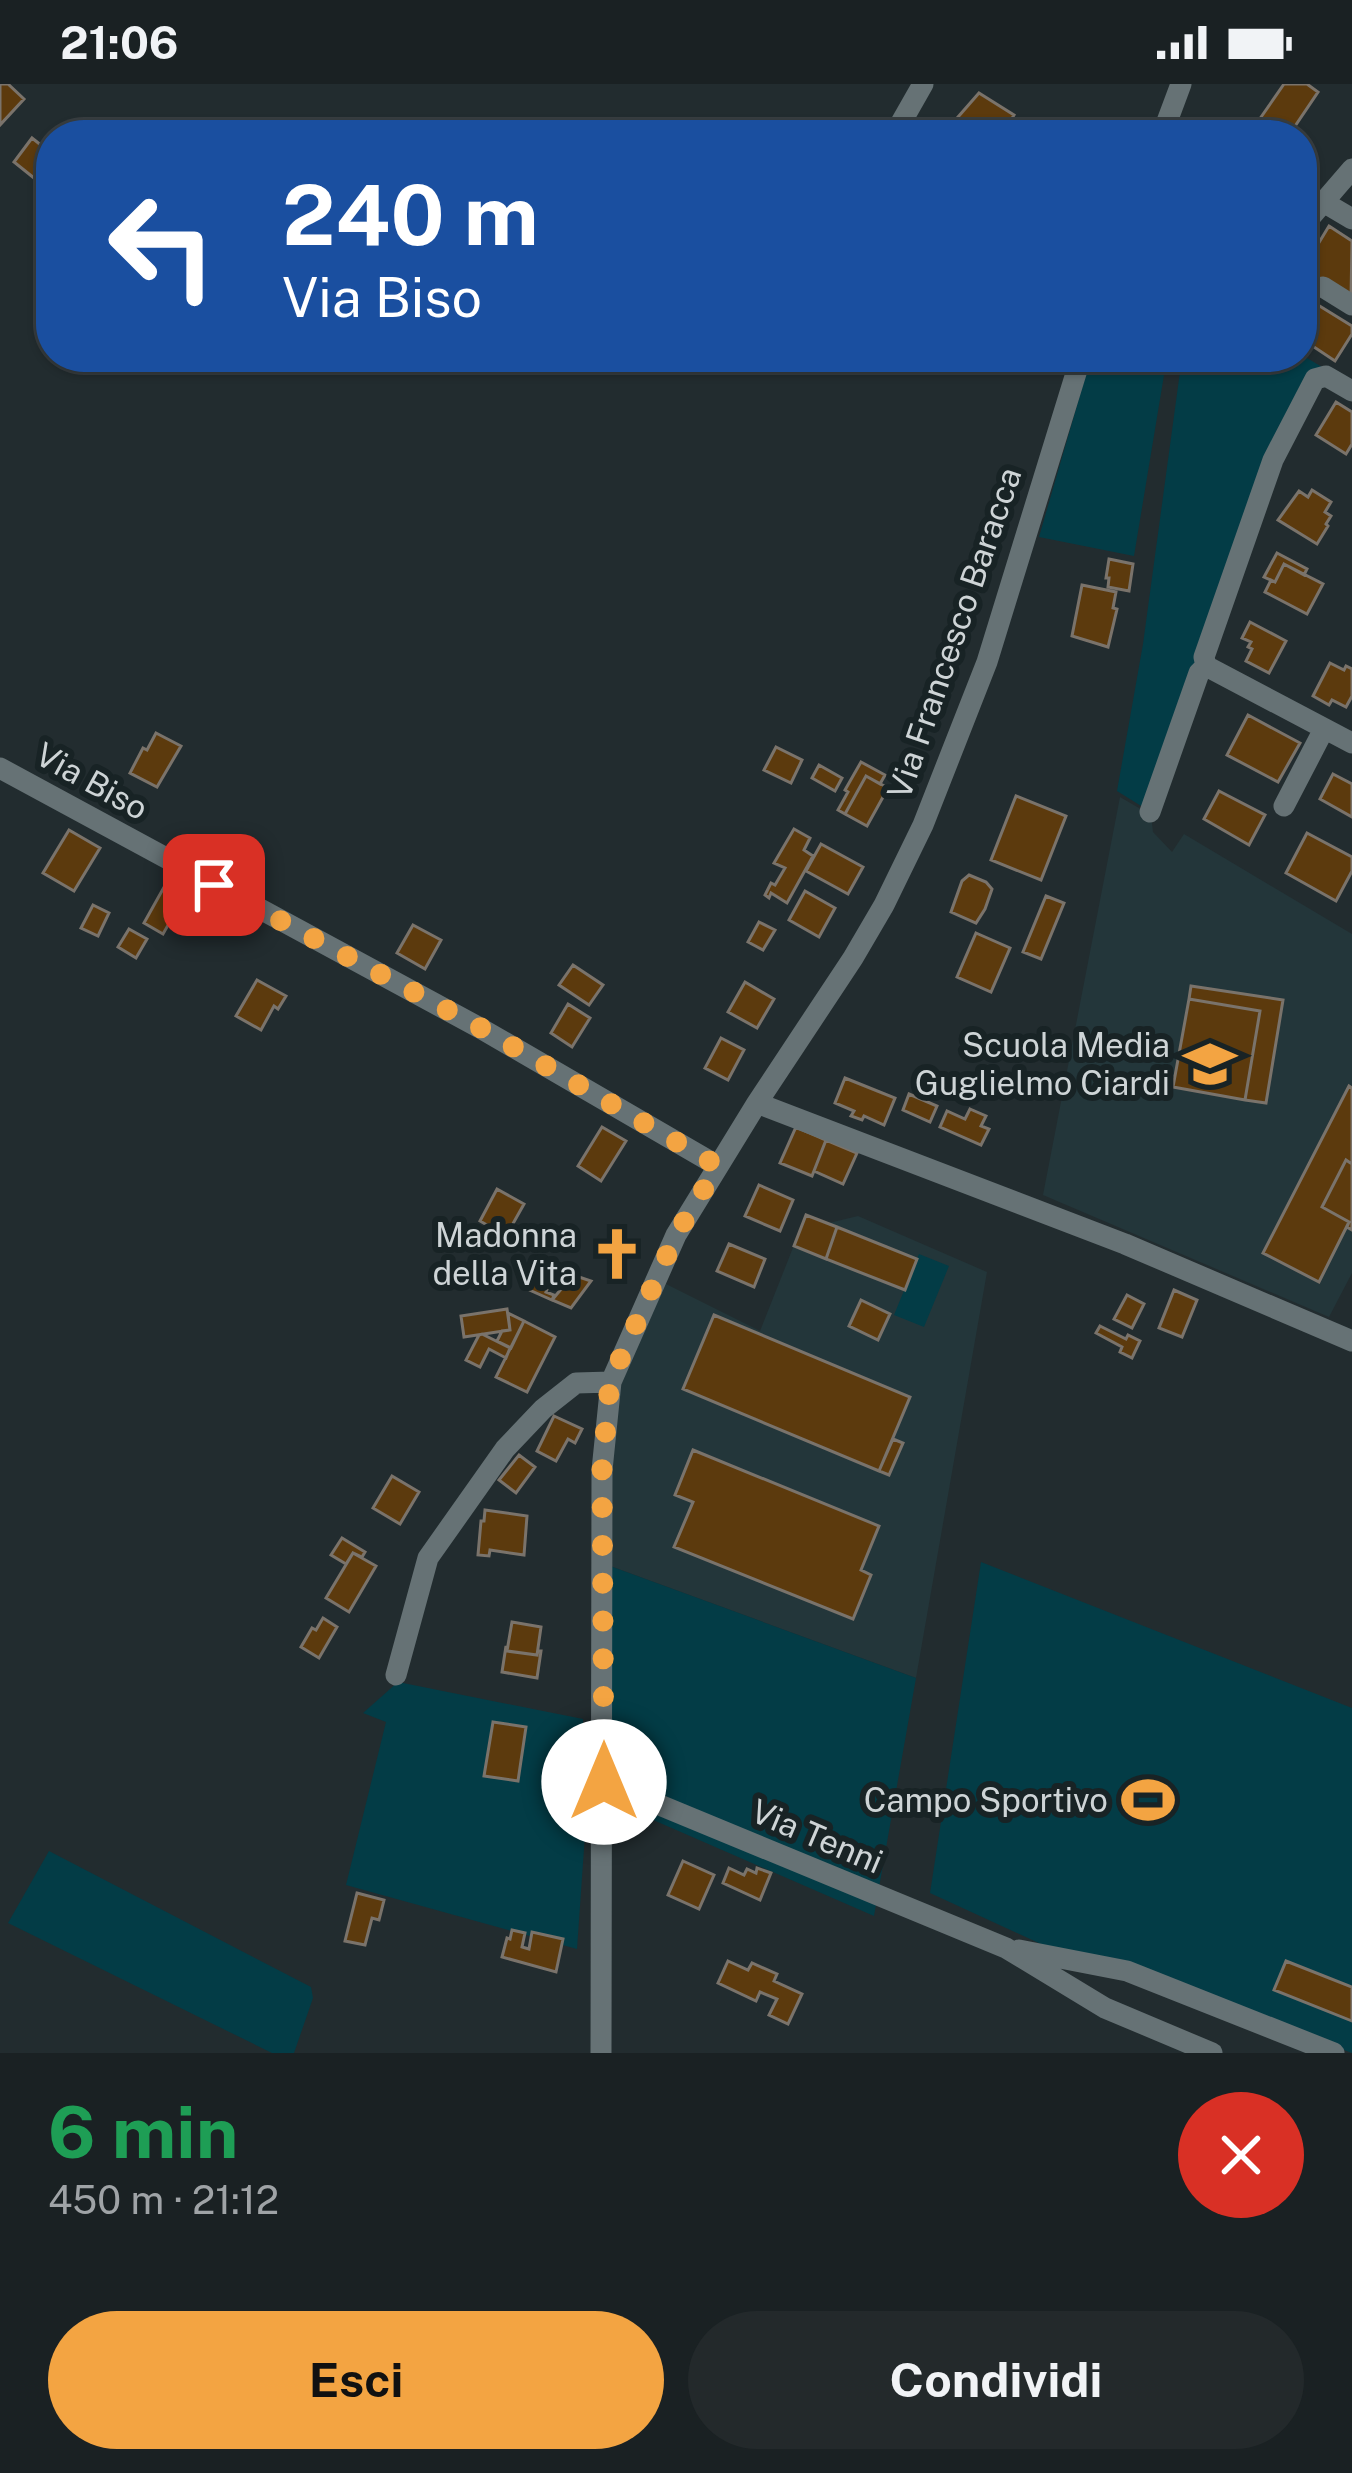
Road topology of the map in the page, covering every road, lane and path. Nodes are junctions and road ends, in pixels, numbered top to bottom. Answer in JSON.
{"nodes":[{"id":1,"x":923,"y":84,"type":"edge"},
{"id":2,"x":1180,"y":84,"type":"edge"},
{"id":3,"x":903,"y":120,"type":"edge"},
{"id":4,"x":1167,"y":120,"type":"edge"},
{"id":5,"x":1352,"y":169,"type":"edge"},
{"id":6,"x":1325,"y":203,"type":"junction"},
{"id":7,"x":1317,"y":211,"type":"edge"},
{"id":8,"x":1352,"y":220,"type":"edge"},
{"id":9,"x":1323,"y":287,"type":"dead end"},
{"id":10,"x":1352,"y":304,"type":"edge"},
{"id":11,"x":1076,"y":372,"type":"edge"},
{"id":12,"x":1352,"y":391,"type":"edge"},
{"id":13,"x":1206,"y":666,"type":"junction"},
{"id":14,"x":1324,"y":729,"type":"junction"},
{"id":15,"x":1352,"y":743,"type":"edge"},
{"id":16,"x":0,"y":768,"type":"edge"},
{"id":17,"x":1283,"y":806,"type":"dead end"},
{"id":18,"x":1150,"y":812,"type":"dead end"},
{"id":19,"x":757,"y":1103,"type":"junction"},
{"id":20,"x":718,"y":1166,"type":"junction"},
{"id":21,"x":1352,"y":1341,"type":"edge"},
{"id":22,"x":610,"y":1382,"type":"junction"},
{"id":23,"x":396,"y":1676,"type":"dead end"},
{"id":24,"x":604,"y":1782,"type":"junction"},
{"id":25,"x":1006,"y":1948,"type":"junction"},
{"id":26,"x":1093,"y":1964,"type":"junction"},
{"id":27,"x":1080,"y":1993,"type":"junction"},
{"id":28,"x":601,"y":2053,"type":"edge"},
{"id":29,"x":1212,"y":2053,"type":"edge"},
{"id":30,"x":1334,"y":2053,"type":"edge"}],
"edges":[{"from":1,"to":3,"type":"street"},
{"from":2,"to":4,"type":"street"},
{"from":5,"to":6,"type":"street"},
{"from":6,"to":7,"type":"street"},
{"from":6,"to":8,"type":"street"},
{"from":9,"to":10,"type":"street"},
{"from":11,"to":19,"type":"street","name":"Via Francesco Baracca"},
{"from":12,"to":13,"type":"street"},
{"from":13,"to":14,"type":"street"},
{"from":13,"to":18,"type":"street"},
{"from":14,"to":15,"type":"street"},
{"from":14,"to":17,"type":"street"},
{"from":16,"to":20,"type":"street","name":"Via Biso"},
{"from":19,"to":20,"type":"street","name":"Via Francesco Baracca"},
{"from":19,"to":21,"type":"street"},
{"from":20,"to":22,"type":"street","name":"Via Francesco Baracca"},
{"from":22,"to":23,"type":"street"},
{"from":22,"to":24,"type":"street","name":"Via Francesco Baracca"},
{"from":24,"to":25,"type":"street","name":"Via Tenni"},
{"from":24,"to":28,"type":"street","name":"Via Francesco Baracca"},
{"from":25,"to":26,"type":"street","name":"Via Tenni"},
{"from":25,"to":27,"type":"street","name":"Via Tenni"},
{"from":26,"to":27,"type":"street"},
{"from":26,"to":30,"type":"street","name":"Via Tenni"},
{"from":27,"to":29,"type":"street","name":"Via Tenni"}]}
